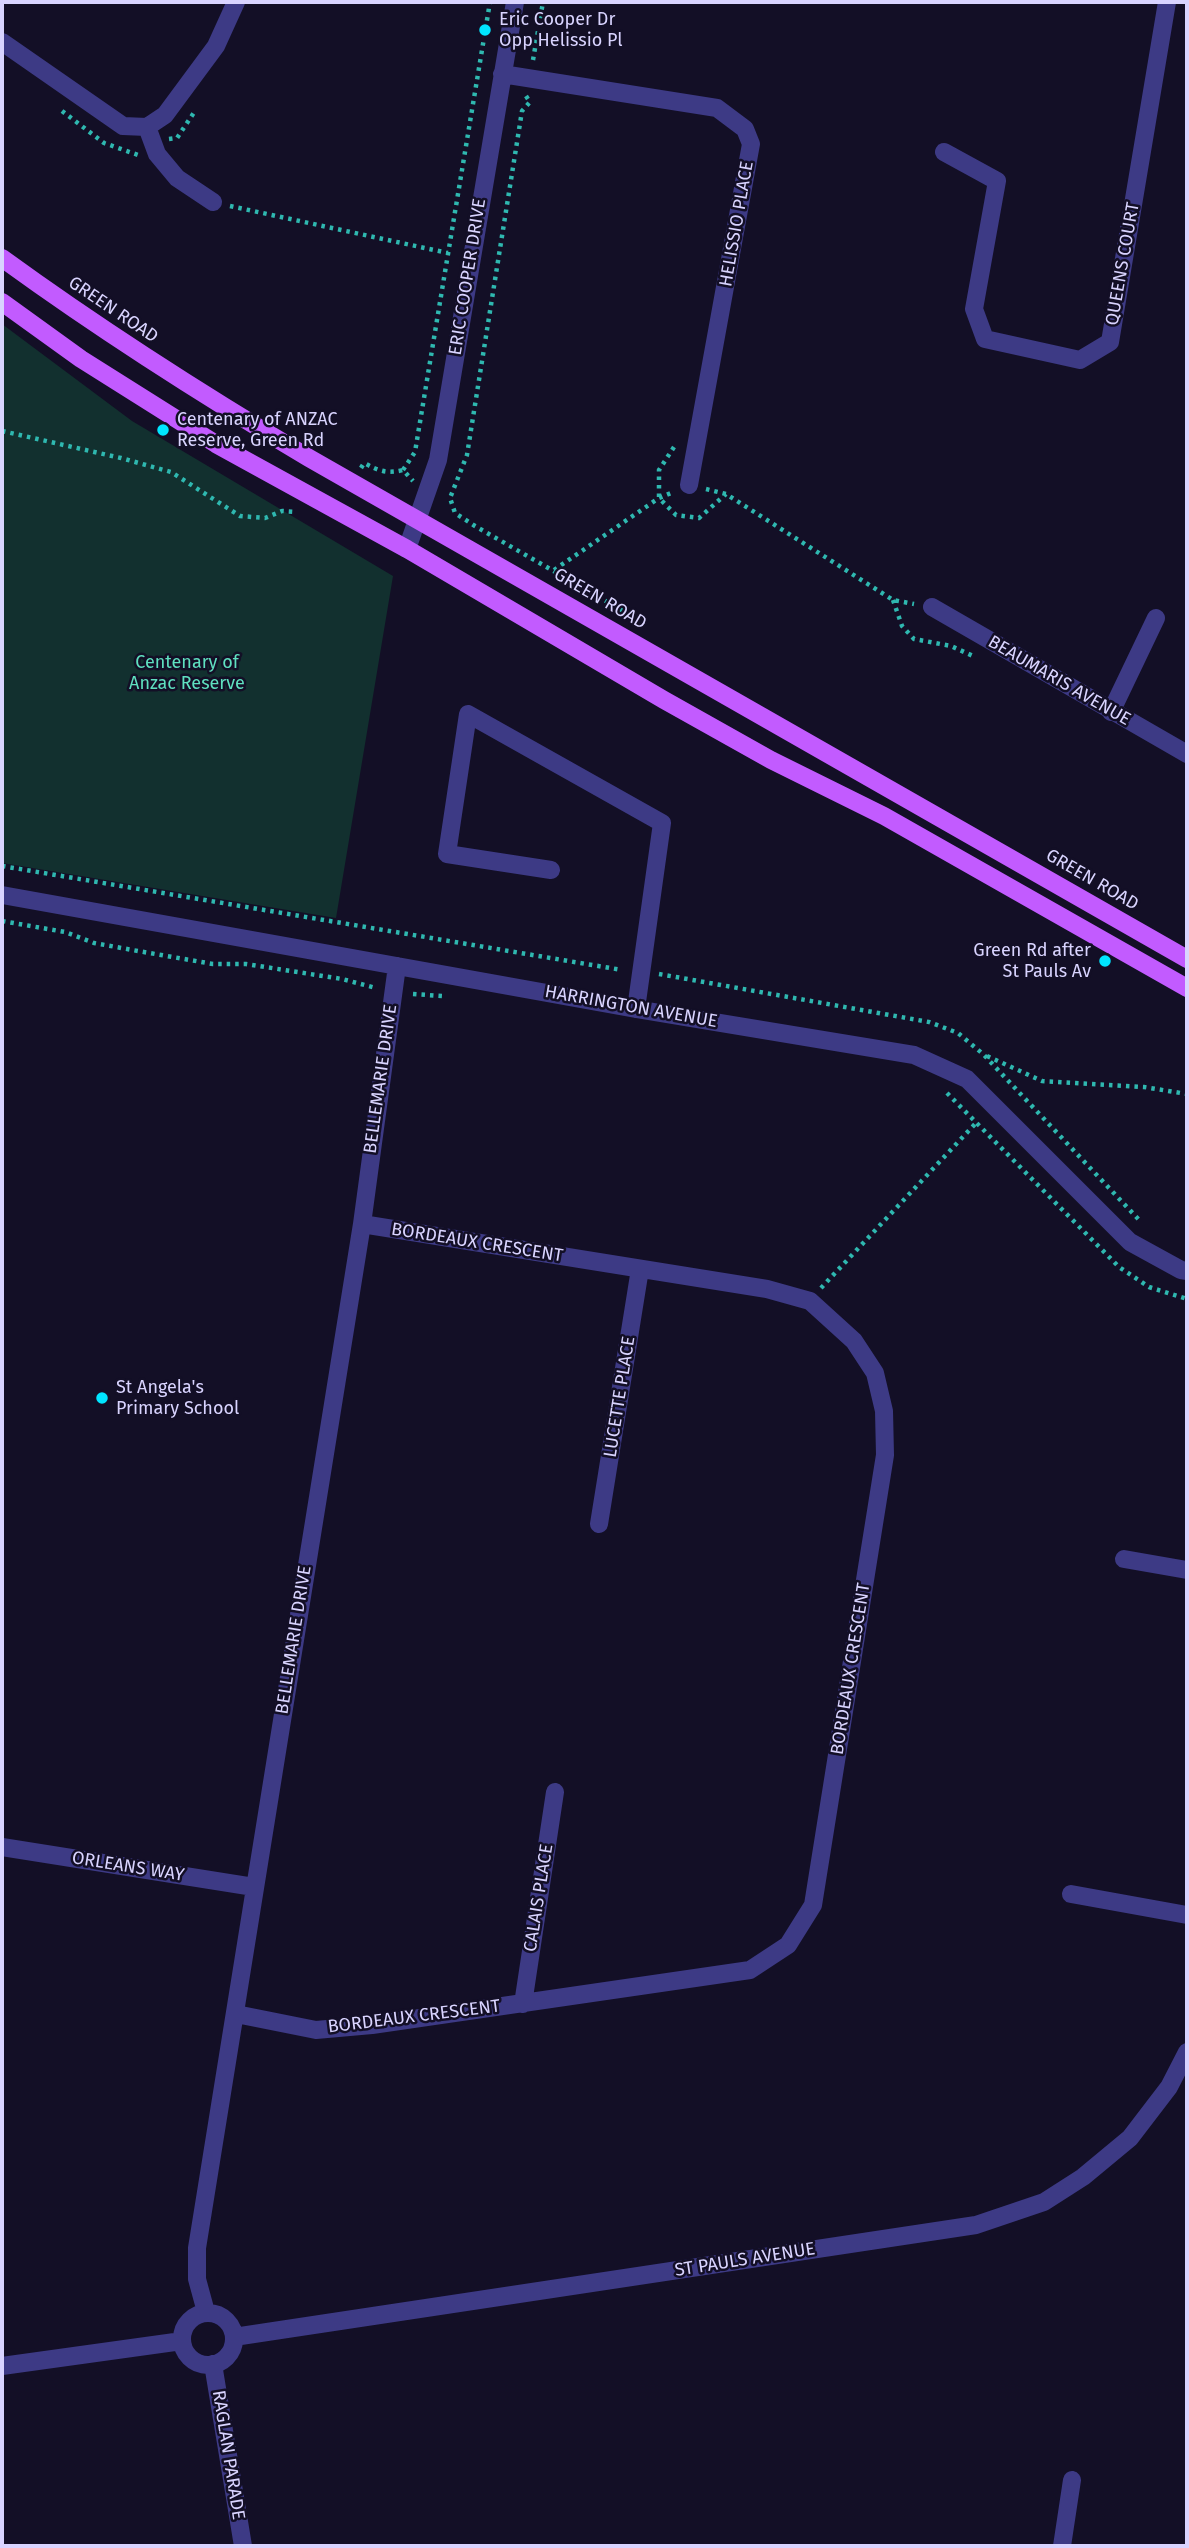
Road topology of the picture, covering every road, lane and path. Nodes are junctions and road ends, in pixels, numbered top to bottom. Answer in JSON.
{"nodes":[{"id":1,"x":236,"y":2,"type":"edge"},
{"id":2,"x":490,"y":2,"type":"edge"},
{"id":3,"x":515,"y":2,"type":"edge"},
{"id":4,"x":543,"y":2,"type":"edge"},
{"id":5,"x":1167,"y":2,"type":"edge"},
{"id":6,"x":2,"y":43,"type":"edge"},
{"id":7,"x":502,"y":74,"type":"junction"},
{"id":8,"x":529,"y":78,"type":"junction"},
{"id":9,"x":147,"y":127,"type":"junction"},
{"id":10,"x":944,"y":152,"type":"dead end"},
{"id":11,"x":213,"y":202,"type":"joint"},
{"id":12,"x":448,"y":254,"type":"junction"},
{"id":13,"x":2,"y":258,"type":"edge"},
{"id":14,"x":2,"y":302,"type":"edge"},
{"id":15,"x":2,"y":431,"type":"edge"},
{"id":16,"x":679,"y":440,"type":"dead end"},
{"id":17,"x":364,"y":463,"type":"dead end"},
{"id":18,"x":403,"y":470,"type":"junction"},
{"id":19,"x":690,"y":485,"type":"junction"},
{"id":20,"x":429,"y":487,"type":"junction"},
{"id":21,"x":726,"y":494,"type":"junction"},
{"id":22,"x":659,"y":498,"type":"junction"},
{"id":23,"x":308,"y":517,"type":"dead end"},
{"id":24,"x":419,"y":520,"type":"junction"},
{"id":25,"x":407,"y":549,"type":"junction"},
{"id":26,"x":554,"y":570,"type":"junction"},
{"id":27,"x":893,"y":600,"type":"junction"},
{"id":28,"x":932,"y":607,"type":"joint"},
{"id":29,"x":1156,"y":618,"type":"dead end"},
{"id":30,"x":639,"y":620,"type":"dead end"},
{"id":31,"x":977,"y":657,"type":"dead end"},
{"id":32,"x":1111,"y":712,"type":"junction"},
{"id":33,"x":1187,"y":754,"type":"edge"},
{"id":34,"x":551,"y":870,"type":"dead end"},
{"id":35,"x":2,"y":895,"type":"edge"},
{"id":36,"x":2,"y":921,"type":"edge"},
{"id":37,"x":1187,"y":959,"type":"edge"},
{"id":38,"x":397,"y":966,"type":"junction"},
{"id":39,"x":370,"y":987,"type":"dead end"},
{"id":40,"x":1187,"y":988,"type":"edge"},
{"id":41,"x":418,"y":995,"type":"dead end"},
{"id":42,"x":455,"y":998,"type":"dead end"},
{"id":43,"x":636,"y":1009,"type":"junction"},
{"id":44,"x":983,"y":1054,"type":"dead end"},
{"id":45,"x":942,"y":1088,"type":"dead end"},
{"id":46,"x":1187,"y":1094,"type":"edge"},
{"id":47,"x":976,"y":1123,"type":"junction"},
{"id":48,"x":362,"y":1224,"type":"junction"},
{"id":49,"x":640,"y":1269,"type":"junction"},
{"id":50,"x":1187,"y":1271,"type":"edge"},
{"id":51,"x":1187,"y":1299,"type":"edge"},
{"id":52,"x":810,"y":1301,"type":"junction"},
{"id":53,"x":599,"y":1524,"type":"dead end"},
{"id":54,"x":1124,"y":1559,"type":"dead end"},
{"id":55,"x":1187,"y":1570,"type":"edge"},
{"id":56,"x":555,"y":1792,"type":"dead end"},
{"id":57,"x":2,"y":1847,"type":"edge"},
{"id":58,"x":254,"y":1887,"type":"junction"},
{"id":59,"x":1071,"y":1894,"type":"dead end"},
{"id":60,"x":1187,"y":1915,"type":"edge"},
{"id":61,"x":523,"y":2004,"type":"junction"},
{"id":62,"x":236,"y":2014,"type":"junction"},
{"id":63,"x":1187,"y":2052,"type":"edge"},
{"id":64,"x":206,"y":2312,"type":"junction"},
{"id":65,"x":234,"y":2337,"type":"junction"},
{"id":66,"x":182,"y":2341,"type":"junction"},
{"id":67,"x":214,"y":2364,"type":"junction"},
{"id":68,"x":2,"y":2366,"type":"edge"},
{"id":69,"x":1072,"y":2480,"type":"dead end"},
{"id":70,"x":243,"y":2546,"type":"edge"},
{"id":71,"x":1062,"y":2546,"type":"edge"}],
"edges":[{"from":1,"to":9,"type":"street"},
{"from":2,"to":12,"type":"path"},
{"from":3,"to":7,"type":"street","name":"ERIC COOPER DRIVE"},
{"from":4,"to":8,"type":"path"},
{"from":5,"to":10,"type":"street","name":"QUEENS COURT"},
{"from":6,"to":9,"type":"street"},
{"from":7,"to":8,"type":"street","name":"HELISSIO PLACE"},
{"from":7,"to":20,"type":"street","name":"ERIC COOPER DRIVE"},
{"from":8,"to":19,"type":"street","name":"HELISSIO PLACE"},
{"from":8,"to":26,"type":"path"},
{"from":9,"to":11,"type":"street"},
{"from":11,"to":12,"type":"path"},
{"from":12,"to":18,"type":"path"},
{"from":13,"to":24,"type":"main road","name":"GREEN ROAD"},
{"from":14,"to":25,"type":"main road"},
{"from":15,"to":23,"type":"path"},
{"from":16,"to":22,"type":"path"},
{"from":17,"to":18,"type":"path"},
{"from":18,"to":20,"type":"path"},
{"from":19,"to":21,"type":"path"},
{"from":19,"to":22,"type":"path"},
{"from":20,"to":24,"type":"street","name":"ERIC COOPER DRIVE"},
{"from":21,"to":22,"type":"path"},
{"from":21,"to":27,"type":"path"},
{"from":22,"to":26,"type":"path"},
{"from":24,"to":25,"type":"street","name":"ERIC COOPER DRIVE"},
{"from":24,"to":37,"type":"main road","name":"GREEN ROAD"},
{"from":25,"to":40,"type":"main road"},
{"from":26,"to":30,"type":"path"},
{"from":27,"to":28,"type":"path"},
{"from":27,"to":31,"type":"path"},
{"from":28,"to":32,"type":"street","name":"BEAUMARIS AVENUE"},
{"from":29,"to":32,"type":"street"},
{"from":32,"to":33,"type":"street","name":"BEAUMARIS AVENUE"},
{"from":34,"to":43,"type":"street"},
{"from":35,"to":38,"type":"street","name":"HARRINGTON AVENUE"},
{"from":36,"to":39,"type":"path"},
{"from":38,"to":43,"type":"street","name":"HARRINGTON AVENUE"},
{"from":38,"to":48,"type":"street","name":"BELLEMARIE DRIVE"},
{"from":41,"to":42,"type":"path"},
{"from":43,"to":50,"type":"street","name":"HARRINGTON AVENUE"},
{"from":44,"to":46,"type":"path"},
{"from":45,"to":47,"type":"path"},
{"from":47,"to":51,"type":"path"},
{"from":47,"to":52,"type":"path"},
{"from":48,"to":49,"type":"street","name":"BORDEAUX CRESCENT"},
{"from":48,"to":58,"type":"street","name":"BELLEMARIE DRIVE"},
{"from":49,"to":52,"type":"street","name":"BORDEAUX CRESCENT"},
{"from":49,"to":53,"type":"street","name":"LUCETTE PLACE"},
{"from":52,"to":61,"type":"street","name":"BORDEAUX CRESCENT"},
{"from":54,"to":55,"type":"street"},
{"from":56,"to":61,"type":"street","name":"CALAIS PLACE"},
{"from":57,"to":58,"type":"street","name":"ORLEANS WAY"},
{"from":58,"to":62,"type":"street","name":"BELLEMARIE DRIVE"},
{"from":59,"to":60,"type":"street"},
{"from":61,"to":62,"type":"street","name":"BORDEAUX CRESCENT"},
{"from":62,"to":64,"type":"street","name":"BELLEMARIE DRIVE"},
{"from":63,"to":65,"type":"street","name":"ST PAULS AVENUE"},
{"from":64,"to":65,"type":"street"},
{"from":64,"to":66,"type":"street"},
{"from":65,"to":67,"type":"street"},
{"from":66,"to":67,"type":"street"},
{"from":66,"to":68,"type":"street"},
{"from":67,"to":70,"type":"street","name":"RAGLAN PARADE"},
{"from":69,"to":71,"type":"street"}]}
